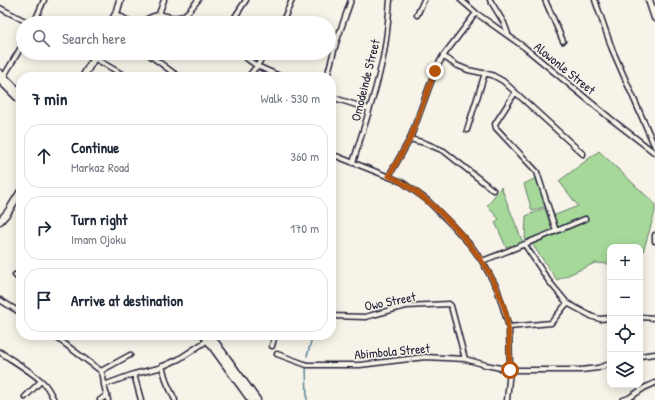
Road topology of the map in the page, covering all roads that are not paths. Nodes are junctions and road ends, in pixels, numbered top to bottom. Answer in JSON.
{"nodes":[{"id":1,"x":44,"y":0,"type":"edge"},
{"id":2,"x":120,"y":0,"type":"edge"},
{"id":3,"x":164,"y":0,"type":"edge"},
{"id":4,"x":198,"y":0,"type":"edge"},
{"id":5,"x":246,"y":0,"type":"edge"},
{"id":6,"x":292,"y":0,"type":"edge"},
{"id":7,"x":351,"y":0,"type":"edge"},
{"id":8,"x":390,"y":0,"type":"edge"},
{"id":9,"x":424,"y":0,"type":"edge"},
{"id":10,"x":461,"y":0,"type":"edge"},
{"id":11,"x":490,"y":0,"type":"edge"},
{"id":12,"x":545,"y":0,"type":"edge"},
{"id":13,"x":594,"y":0,"type":"edge"},
{"id":14,"x":649,"y":0,"type":"edge"},
{"id":15,"x":0,"y":8,"type":"edge"},
{"id":16,"x":476,"y":13,"type":"junction"},
{"id":17,"x":116,"y":14,"type":"joint"},
{"id":18,"x":159,"y":14,"type":"junction"},
{"id":19,"x":417,"y":15,"type":"dead end"},
{"id":20,"x":16,"y":16,"type":"edge"},
{"id":21,"x":37,"y":16,"type":"edge"},
{"id":22,"x":120,"y":16,"type":"edge"},
{"id":23,"x":155,"y":16,"type":"edge"},
{"id":24,"x":166,"y":16,"type":"edge"},
{"id":25,"x":182,"y":16,"type":"edge"},
{"id":26,"x":236,"y":16,"type":"edge"},
{"id":27,"x":285,"y":16,"type":"edge"},
{"id":28,"x":655,"y":18,"type":"edge"},
{"id":29,"x":508,"y":34,"type":"junction"},
{"id":30,"x":563,"y":41,"type":"dead end"},
{"id":31,"x":336,"y":43,"type":"edge"},
{"id":32,"x":16,"y":54,"type":"edge"},
{"id":33,"x":443,"y":56,"type":"junction"},
{"id":34,"x":92,"y":60,"type":"edge"},
{"id":35,"x":102,"y":60,"type":"edge"},
{"id":36,"x":156,"y":60,"type":"edge"},
{"id":37,"x":249,"y":60,"type":"edge"},
{"id":38,"x":261,"y":60,"type":"edge"},
{"id":39,"x":332,"y":60,"type":"edge"},
{"id":40,"x":257,"y":66,"type":"junction"},
{"id":41,"x":86,"y":72,"type":"edge"},
{"id":42,"x":120,"y":72,"type":"edge"},
{"id":43,"x":172,"y":72,"type":"edge"},
{"id":44,"x":252,"y":72,"type":"edge"},
{"id":45,"x":271,"y":72,"type":"edge"},
{"id":46,"x":329,"y":72,"type":"edge"},
{"id":47,"x":485,"y":73,"type":"junction"},
{"id":48,"x":1,"y":77,"type":"edge"},
{"id":49,"x":16,"y":90,"type":"edge"},
{"id":50,"x":515,"y":94,"type":"junction"},
{"id":51,"x":16,"y":95,"type":"edge"},
{"id":52,"x":336,"y":99,"type":"edge"},
{"id":53,"x":369,"y":109,"type":"junction"},
{"id":54,"x":467,"y":130,"type":"dead end"},
{"id":55,"x":410,"y":139,"type":"junction"},
{"id":56,"x":655,"y":147,"type":"edge"},
{"id":57,"x":655,"y":153,"type":"edge"},
{"id":58,"x":584,"y":154,"type":"dead end"},
{"id":59,"x":336,"y":156,"type":"edge"},
{"id":60,"x":353,"y":163,"type":"junction"},
{"id":61,"x":389,"y":176,"type":"junction"},
{"id":62,"x":493,"y":190,"type":"dead end"},
{"id":63,"x":16,"y":199,"type":"edge"},
{"id":64,"x":585,"y":219,"type":"dead end"},
{"id":65,"x":0,"y":220,"type":"edge"},
{"id":66,"x":556,"y":231,"type":"junction"},
{"id":67,"x":655,"y":236,"type":"edge"},
{"id":68,"x":655,"y":240,"type":"edge"},
{"id":69,"x":525,"y":245,"type":"junction"},
{"id":70,"x":482,"y":261,"type":"junction"},
{"id":71,"x":0,"y":300,"type":"edge"},
{"id":72,"x":568,"y":303,"type":"junction"},
{"id":73,"x":16,"y":310,"type":"edge"},
{"id":74,"x":336,"y":316,"type":"edge"},
{"id":75,"x":643,"y":317,"type":"edge"},
{"id":76,"x":607,"y":318,"type":"edge"},
{"id":77,"x":655,"y":318,"type":"edge"},
{"id":78,"x":509,"y":327,"type":"junction"},
{"id":79,"x":59,"y":340,"type":"edge"},
{"id":80,"x":204,"y":340,"type":"edge"},
{"id":81,"x":210,"y":340,"type":"edge"},
{"id":82,"x":210,"y":340,"type":"edge"},
{"id":83,"x":274,"y":340,"type":"edge"},
{"id":84,"x":272,"y":346,"type":"dead end"},
{"id":85,"x":0,"y":352,"type":"edge"},
{"id":86,"x":130,"y":354,"type":"dead end"},
{"id":87,"x":277,"y":354,"type":"dead end"},
{"id":88,"x":655,"y":354,"type":"edge"},
{"id":89,"x":643,"y":356,"type":"edge"},
{"id":90,"x":465,"y":359,"type":"junction"},
{"id":91,"x":607,"y":365,"type":"edge"},
{"id":92,"x":162,"y":366,"type":"junction"},
{"id":93,"x":510,"y":370,"type":"junction"},
{"id":94,"x":101,"y":372,"type":"junction"},
{"id":95,"x":134,"y":374,"type":"junction"},
{"id":96,"x":41,"y":381,"type":"junction"},
{"id":97,"x":655,"y":383,"type":"edge"},
{"id":98,"x":104,"y":385,"type":"junction"},
{"id":99,"x":25,"y":397,"type":"dead end"},
{"id":100,"x":108,"y":398,"type":"edge"},
{"id":101,"x":630,"y":399,"type":"edge"},
{"id":102,"x":54,"y":400,"type":"edge"},
{"id":103,"x":100,"y":400,"type":"edge"},
{"id":104,"x":140,"y":400,"type":"edge"},
{"id":105,"x":175,"y":400,"type":"edge"},
{"id":106,"x":251,"y":400,"type":"edge"},
{"id":107,"x":257,"y":400,"type":"edge"},
{"id":108,"x":507,"y":400,"type":"edge"},
{"id":109,"x":623,"y":400,"type":"edge"}],
"edges":[{"from":1,"to":21,"type":"street"},
{"from":2,"to":17,"type":"main road"},
{"from":3,"to":18,"type":"street"},
{"from":4,"to":25,"type":"street"},
{"from":5,"to":26,"type":"street"},
{"from":6,"to":27,"type":"street"},
{"from":7,"to":31,"type":"street"},
{"from":8,"to":53,"type":"street","name":"Omodeinde Street"},
{"from":9,"to":19,"type":"street"},
{"from":10,"to":16,"type":"street","name":"Alowonle Street"},
{"from":11,"to":29,"type":"street"},
{"from":12,"to":30,"type":"street"},
{"from":13,"to":56,"type":"street"},
{"from":14,"to":28,"type":"main road"},
{"from":15,"to":20,"type":"street"},
{"from":16,"to":29,"type":"street","name":"Alowonle Street"},
{"from":16,"to":33,"type":"street"},
{"from":17,"to":22,"type":"street"},
{"from":18,"to":23,"type":"street"},
{"from":18,"to":24,"type":"street"},
{"from":29,"to":57,"type":"street","name":"Alowonle Street"},
{"from":32,"to":48,"type":"street"},
{"from":33,"to":47,"type":"street"},
{"from":33,"to":55,"type":"street"},
{"from":34,"to":41,"type":"main road"},
{"from":35,"to":42,"type":"street"},
{"from":36,"to":43,"type":"street"},
{"from":37,"to":40,"type":"street"},
{"from":38,"to":40,"type":"street"},
{"from":39,"to":46,"type":"street"},
{"from":40,"to":44,"type":"street"},
{"from":40,"to":45,"type":"street"},
{"from":47,"to":50,"type":"street"},
{"from":47,"to":54,"type":"street"},
{"from":48,"to":49,"type":"main road"},
{"from":48,"to":51,"type":"main road"},
{"from":50,"to":58,"type":"street"},
{"from":50,"to":66,"type":"street"},
{"from":52,"to":53,"type":"street"},
{"from":53,"to":60,"type":"street","name":"Omodeinde Street"},
{"from":55,"to":61,"type":"street"},
{"from":55,"to":62,"type":"street"},
{"from":59,"to":60,"type":"street"},
{"from":60,"to":61,"type":"street"},
{"from":61,"to":70,"type":"street"},
{"from":63,"to":65,"type":"main road"},
{"from":64,"to":66,"type":"street"},
{"from":66,"to":69,"type":"street"},
{"from":67,"to":68,"type":"street"},
{"from":69,"to":70,"type":"street"},
{"from":69,"to":72,"type":"street"},
{"from":70,"to":78,"type":"street"},
{"from":71,"to":73,"type":"street"},
{"from":72,"to":76,"type":"street"},
{"from":72,"to":78,"type":"street"},
{"from":74,"to":90,"type":"street","name":"Owo Street"},
{"from":75,"to":77,"type":"street"},
{"from":78,"to":93,"type":"street"},
{"from":79,"to":94,"type":"street"},
{"from":80,"to":92,"type":"street"},
{"from":81,"to":106,"type":"main road"},
{"from":82,"to":107,"type":"main road"},
{"from":83,"to":84,"type":"street"},
{"from":85,"to":96,"type":"street"},
{"from":86,"to":94,"type":"street"},
{"from":87,"to":90,"type":"street","name":"Abimbola Street"},
{"from":88,"to":89,"type":"street"},
{"from":90,"to":93,"type":"street","name":"Abimbola Street"},
{"from":91,"to":93,"type":"street","name":"Abimbola Street"},
{"from":92,"to":95,"type":"street"},
{"from":92,"to":105,"type":"street"},
{"from":93,"to":108,"type":"street"},
{"from":94,"to":98,"type":"street"},
{"from":95,"to":98,"type":"street"},
{"from":95,"to":104,"type":"street"},
{"from":96,"to":99,"type":"street"},
{"from":96,"to":102,"type":"street"},
{"from":97,"to":101,"type":"street"},
{"from":98,"to":100,"type":"street"},
{"from":100,"to":103,"type":"street"},
{"from":101,"to":109,"type":"street"}]}
